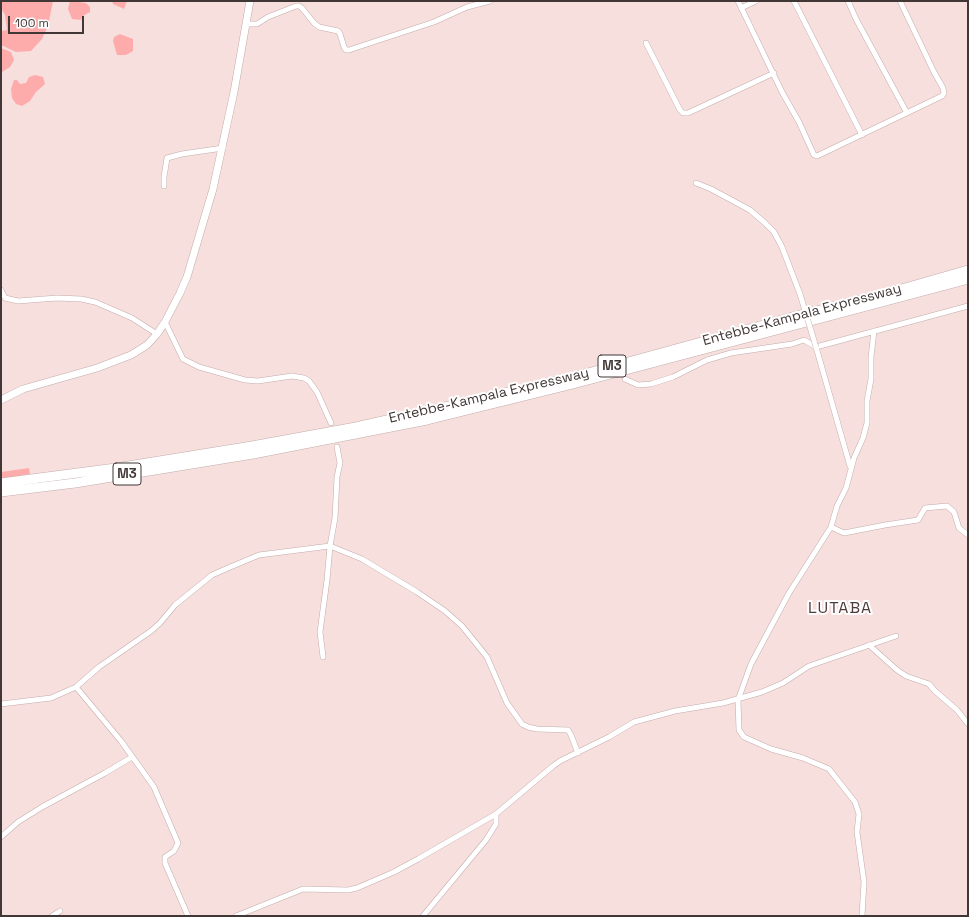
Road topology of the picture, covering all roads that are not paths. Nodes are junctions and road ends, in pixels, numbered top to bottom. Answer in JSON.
{"nodes":[{"id":1,"x":250,"y":1,"type":"edge"},
{"id":2,"x":490,"y":1,"type":"edge"},
{"id":3,"x":738,"y":1,"type":"edge"},
{"id":4,"x":756,"y":1,"type":"edge"},
{"id":5,"x":794,"y":1,"type":"edge"},
{"id":6,"x":848,"y":1,"type":"edge"},
{"id":7,"x":900,"y":1,"type":"edge"},
{"id":8,"x":741,"y":8,"type":"junction"},
{"id":9,"x":247,"y":24,"type":"junction"},
{"id":10,"x":646,"y":43,"type":"dead end"},
{"id":11,"x":774,"y":73,"type":"junction"},
{"id":12,"x":907,"y":113,"type":"junction"},
{"id":13,"x":862,"y":135,"type":"junction"},
{"id":14,"x":223,"y":148,"type":"junction"},
{"id":15,"x":696,"y":183,"type":"dead end"},
{"id":16,"x":164,"y":186,"type":"dead end"},
{"id":17,"x":968,"y":270,"type":"edge"},
{"id":18,"x":968,"y":279,"type":"edge"},
{"id":19,"x":1,"y":290,"type":"edge"},
{"id":20,"x":968,"y":306,"type":"edge"},
{"id":21,"x":165,"y":322,"type":"junction"},
{"id":22,"x":874,"y":331,"type":"junction"},
{"id":23,"x":157,"y":334,"type":"junction"},
{"id":24,"x":816,"y":347,"type":"junction"},
{"id":25,"x":624,"y":379,"type":"dead end"},
{"id":26,"x":1,"y":400,"type":"edge"},
{"id":27,"x":331,"y":423,"type":"dead end"},
{"id":28,"x":337,"y":448,"type":"dead end"},
{"id":29,"x":850,"y":467,"type":"junction"},
{"id":30,"x":1,"y":483,"type":"edge"},
{"id":31,"x":1,"y":492,"type":"edge"},
{"id":32,"x":831,"y":527,"type":"junction"},
{"id":33,"x":968,"y":535,"type":"edge"},
{"id":34,"x":330,"y":546,"type":"junction"},
{"id":35,"x":896,"y":636,"type":"dead end"},
{"id":36,"x":869,"y":645,"type":"junction"},
{"id":37,"x":323,"y":657,"type":"dead end"},
{"id":38,"x":76,"y":687,"type":"junction"},
{"id":39,"x":738,"y":700,"type":"junction"},
{"id":40,"x":1,"y":704,"type":"edge"},
{"id":41,"x":968,"y":724,"type":"edge"},
{"id":42,"x":578,"y":753,"type":"junction"},
{"id":43,"x":132,"y":757,"type":"junction"},
{"id":44,"x":496,"y":814,"type":"junction"},
{"id":45,"x":1,"y":837,"type":"edge"},
{"id":46,"x":60,"y":911,"type":"dead end"},
{"id":47,"x":52,"y":916,"type":"edge"},
{"id":48,"x":188,"y":916,"type":"edge"},
{"id":49,"x":236,"y":916,"type":"edge"},
{"id":50,"x":423,"y":916,"type":"edge"},
{"id":51,"x":862,"y":916,"type":"edge"}],
"edges":[{"from":1,"to":9,"type":"main road"},
{"from":2,"to":9,"type":"street"},
{"from":3,"to":8,"type":"street"},
{"from":4,"to":8,"type":"street"},
{"from":5,"to":13,"type":"street"},
{"from":6,"to":12,"type":"street"},
{"from":7,"to":12,"type":"street"},
{"from":8,"to":11,"type":"street"},
{"from":9,"to":14,"type":"main road"},
{"from":10,"to":11,"type":"street"},
{"from":11,"to":13,"type":"street"},
{"from":12,"to":13,"type":"street"},
{"from":14,"to":16,"type":"street"},
{"from":14,"to":21,"type":"main road"},
{"from":15,"to":24,"type":"street","bridge":true},
{"from":17,"to":30,"type":"highway","name":"Entebbe-Kampala Expressway","number":"M3"},
{"from":18,"to":31,"type":"highway","name":"Entebbe-Kampala Expressway","number":"M3"},
{"from":19,"to":23,"type":"street"},
{"from":20,"to":22,"type":"street"},
{"from":21,"to":23,"type":"main road"},
{"from":21,"to":27,"type":"street"},
{"from":22,"to":24,"type":"street"},
{"from":22,"to":29,"type":"street"},
{"from":23,"to":26,"type":"main road"},
{"from":24,"to":25,"type":"street"},
{"from":24,"to":29,"type":"street"},
{"from":28,"to":34,"type":"street"},
{"from":29,"to":32,"type":"street"},
{"from":32,"to":33,"type":"street"},
{"from":32,"to":39,"type":"street"},
{"from":34,"to":37,"type":"street"},
{"from":34,"to":38,"type":"street"},
{"from":34,"to":42,"type":"street"},
{"from":35,"to":36,"type":"street"},
{"from":36,"to":39,"type":"street"},
{"from":36,"to":41,"type":"street"},
{"from":38,"to":40,"type":"street"},
{"from":38,"to":43,"type":"street"},
{"from":39,"to":42,"type":"street"},
{"from":39,"to":51,"type":"street"},
{"from":42,"to":44,"type":"street"},
{"from":43,"to":45,"type":"street"},
{"from":43,"to":48,"type":"street"},
{"from":44,"to":49,"type":"street"},
{"from":44,"to":50,"type":"street"},
{"from":46,"to":47,"type":"street"}]}
